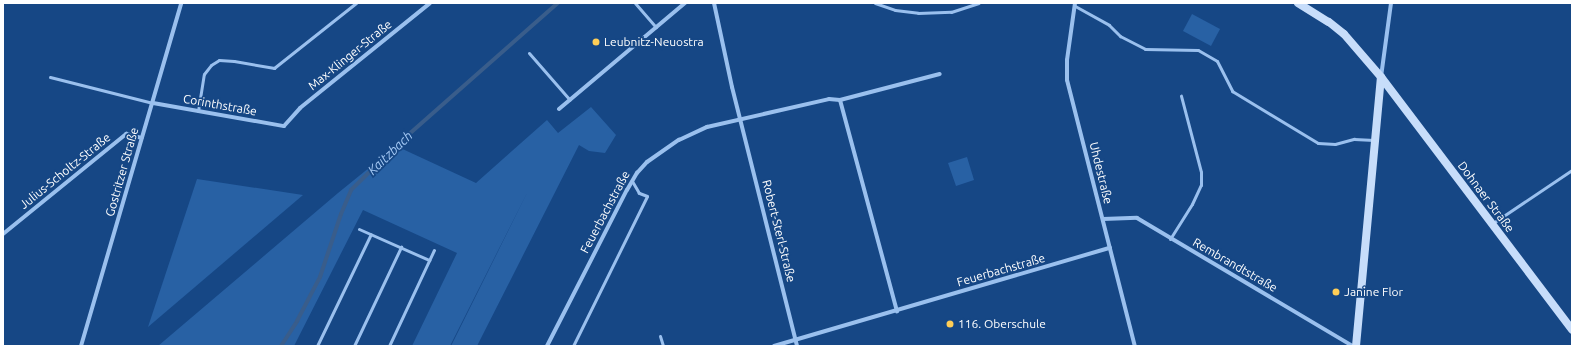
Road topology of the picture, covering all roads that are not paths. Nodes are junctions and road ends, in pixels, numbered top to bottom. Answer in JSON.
{"nodes":[{"id":1,"x":181,"y":3,"type":"edge"},
{"id":2,"x":356,"y":3,"type":"edge"},
{"id":3,"x":430,"y":3,"type":"edge"},
{"id":4,"x":635,"y":3,"type":"edge"},
{"id":5,"x":685,"y":3,"type":"edge"},
{"id":6,"x":714,"y":3,"type":"edge"},
{"id":7,"x":875,"y":3,"type":"edge"},
{"id":8,"x":979,"y":3,"type":"edge"},
{"id":9,"x":1298,"y":3,"type":"edge"},
{"id":10,"x":1391,"y":3,"type":"edge"},
{"id":11,"x":1075,"y":4,"type":"edge"},
{"id":12,"x":656,"y":28,"type":"junction"},
{"id":13,"x":529,"y":54,"type":"dead end"},
{"id":14,"x":940,"y":74,"type":"dead end"},
{"id":15,"x":50,"y":77,"type":"dead end"},
{"id":16,"x":1381,"y":77,"type":"junction"},
{"id":17,"x":1181,"y":96,"type":"dead end"},
{"id":18,"x":570,"y":100,"type":"junction"},
{"id":19,"x":840,"y":100,"type":"junction"},
{"id":20,"x":153,"y":103,"type":"junction"},
{"id":21,"x":560,"y":109,"type":"dead end"},
{"id":22,"x":198,"y":111,"type":"junction"},
{"id":23,"x":741,"y":120,"type":"junction"},
{"id":24,"x":284,"y":126,"type":"joint"},
{"id":25,"x":142,"y":138,"type":"junction"},
{"id":26,"x":1376,"y":140,"type":"junction"},
{"id":27,"x":1572,"y":170,"type":"edge"},
{"id":28,"x":632,"y":181,"type":"junction"},
{"id":29,"x":1103,"y":219,"type":"junction"},
{"id":30,"x":1491,"y":224,"type":"junction"},
{"id":31,"x":359,"y":229,"type":"dead end"},
{"id":32,"x":3,"y":234,"type":"edge"},
{"id":33,"x":371,"y":234,"type":"junction"},
{"id":34,"x":1170,"y":239,"type":"junction"},
{"id":35,"x":401,"y":247,"type":"junction"},
{"id":36,"x":1110,"y":248,"type":"junction"},
{"id":37,"x":434,"y":250,"type":"dead end"},
{"id":38,"x":429,"y":260,"type":"junction"},
{"id":39,"x":897,"y":312,"type":"junction"},
{"id":40,"x":1572,"y":330,"type":"edge"},
{"id":41,"x":660,"y":336,"type":"dead end"},
{"id":42,"x":795,"y":340,"type":"junction"},
{"id":43,"x":81,"y":346,"type":"edge"},
{"id":44,"x":318,"y":346,"type":"edge"},
{"id":45,"x":354,"y":346,"type":"edge"},
{"id":46,"x":389,"y":346,"type":"edge"},
{"id":47,"x":547,"y":346,"type":"edge"},
{"id":48,"x":573,"y":346,"type":"edge"},
{"id":49,"x":663,"y":346,"type":"edge"},
{"id":50,"x":774,"y":346,"type":"edge"},
{"id":51,"x":797,"y":346,"type":"edge"},
{"id":52,"x":1135,"y":346,"type":"edge"},
{"id":53,"x":1353,"y":346,"type":"edge"},
{"id":54,"x":1356,"y":346,"type":"edge"}],
"edges":[{"from":1,"to":20,"type":"street","name":"Gostritzer Straße"},
{"from":2,"to":22,"type":"lane"},
{"from":3,"to":24,"type":"street","name":"Max-Klinger-Straße"},
{"from":4,"to":12,"type":"lane"},
{"from":5,"to":12,"type":"street"},
{"from":6,"to":23,"type":"street","name":"Robert-Sterl-Straße"},
{"from":7,"to":8,"type":"lane"},
{"from":9,"to":16,"type":"main road","name":"Dohnaer Straße"},
{"from":10,"to":16,"type":"street"},
{"from":11,"to":26,"type":"lane"},
{"from":11,"to":29,"type":"street","name":"Uhdestraße"},
{"from":12,"to":18,"type":"street"},
{"from":13,"to":18,"type":"lane"},
{"from":14,"to":19,"type":"street"},
{"from":15,"to":20,"type":"lane"},
{"from":16,"to":26,"type":"main road"},
{"from":16,"to":30,"type":"main road","name":"Dohnaer Straße"},
{"from":17,"to":34,"type":"lane"},
{"from":18,"to":21,"type":"street"},
{"from":19,"to":23,"type":"street"},
{"from":19,"to":39,"type":"street"},
{"from":20,"to":22,"type":"street","name":"Corinthstraße"},
{"from":20,"to":25,"type":"street","name":"Gostritzer Straße"},
{"from":22,"to":24,"type":"street","name":"Corinthstraße"},
{"from":23,"to":28,"type":"street","name":"Feuerbachstraße"},
{"from":23,"to":42,"type":"street","name":"Robert-Sterl-Straße"},
{"from":25,"to":32,"type":"street","name":"Julius-Scholtz-Straße"},
{"from":25,"to":43,"type":"street","name":"Gostritzer Straße"},
{"from":26,"to":54,"type":"main road"},
{"from":27,"to":30,"type":"lane"},
{"from":28,"to":47,"type":"street","name":"Feuerbachstraße"},
{"from":28,"to":48,"type":"lane"},
{"from":29,"to":34,"type":"street","name":"Rembrandtstraße"},
{"from":29,"to":36,"type":"street","name":"Uhdestraße"},
{"from":30,"to":40,"type":"main road","name":"Dohnaer Straße"},
{"from":31,"to":33,"type":"lane"},
{"from":33,"to":35,"type":"lane"},
{"from":33,"to":44,"type":"lane"},
{"from":34,"to":53,"type":"street","name":"Rembrandtstraße"},
{"from":35,"to":38,"type":"lane"},
{"from":35,"to":45,"type":"lane"},
{"from":36,"to":39,"type":"street","name":"Feuerbachstraße"},
{"from":36,"to":52,"type":"street","name":"Uhdestraße"},
{"from":37,"to":38,"type":"lane"},
{"from":38,"to":46,"type":"lane"},
{"from":39,"to":42,"type":"street","name":"Feuerbachstraße"},
{"from":41,"to":49,"type":"lane"},
{"from":42,"to":50,"type":"street","name":"Feuerbachstraße"},
{"from":42,"to":51,"type":"street","name":"Robert-Sterl-Straße"}]}
